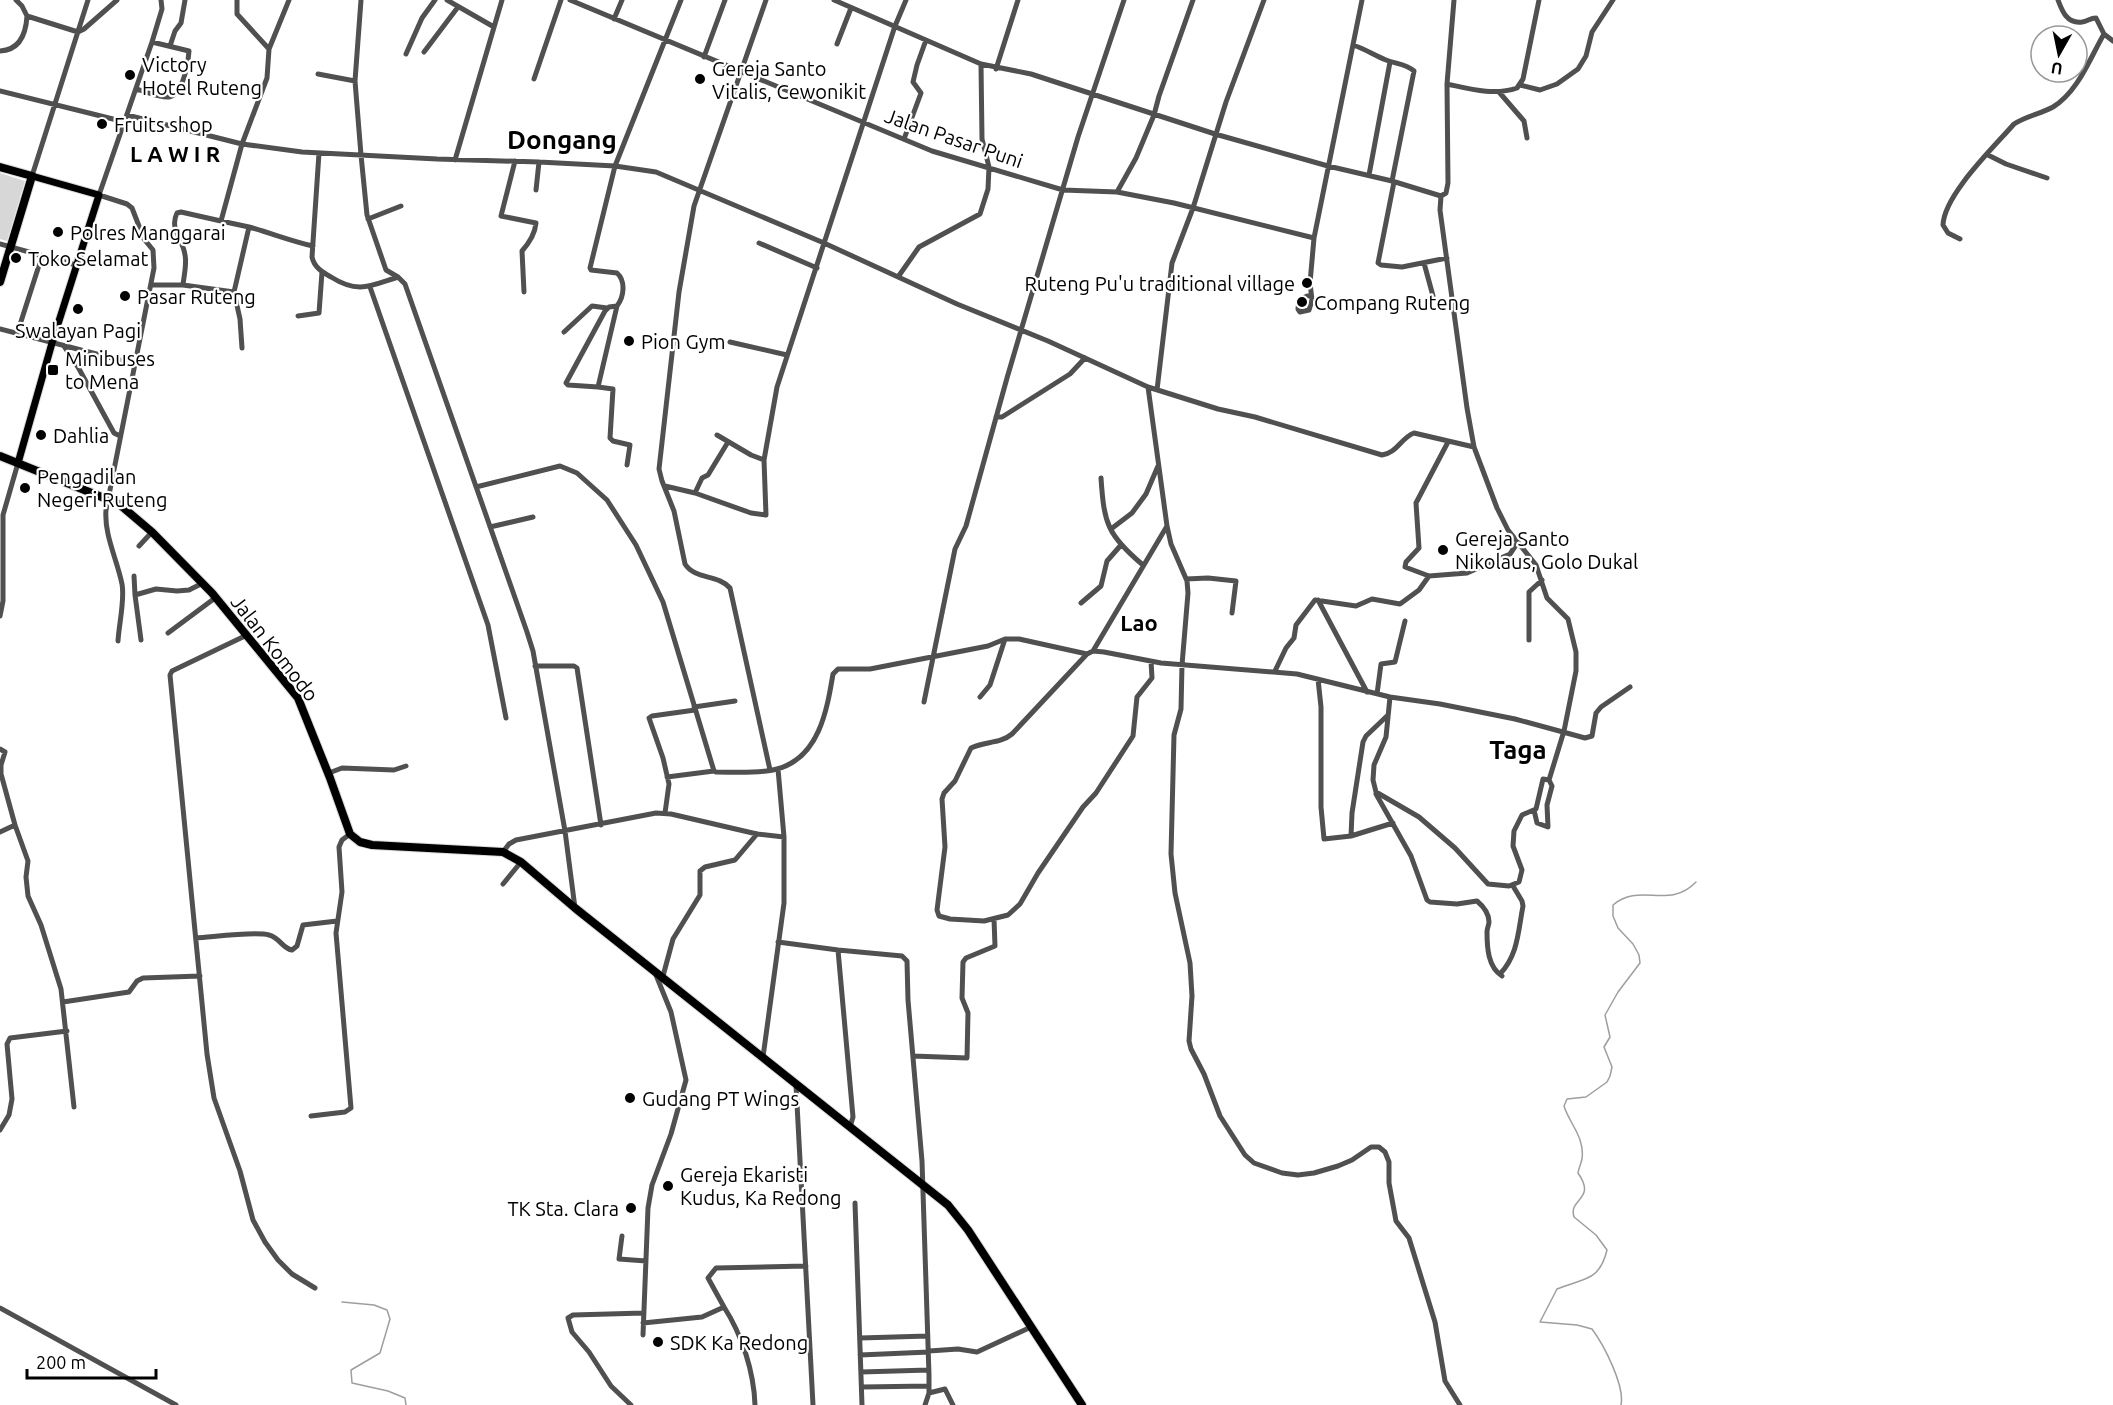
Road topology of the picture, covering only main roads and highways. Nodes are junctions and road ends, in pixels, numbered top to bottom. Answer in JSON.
{"nodes":[{"id":1,"x":0,"y":168,"type":"edge"},
{"id":2,"x":32,"y":176,"type":"junction"},
{"id":3,"x":0,"y":282,"type":"edge"},
{"id":4,"x":0,"y":456,"type":"edge"},
{"id":5,"x":18,"y":463,"type":"junction"},
{"id":6,"x":1082,"y":1405,"type":"edge"}],
"edges":[{"from":1,"to":2,"type":"highway"},
{"from":2,"to":3,"type":"highway"},
{"from":2,"to":5,"type":"main road"},
{"from":4,"to":5,"type":"highway","name":"Jalan Komodo"},
{"from":5,"to":6,"type":"highway","name":"Jalan Komodo"}]}
